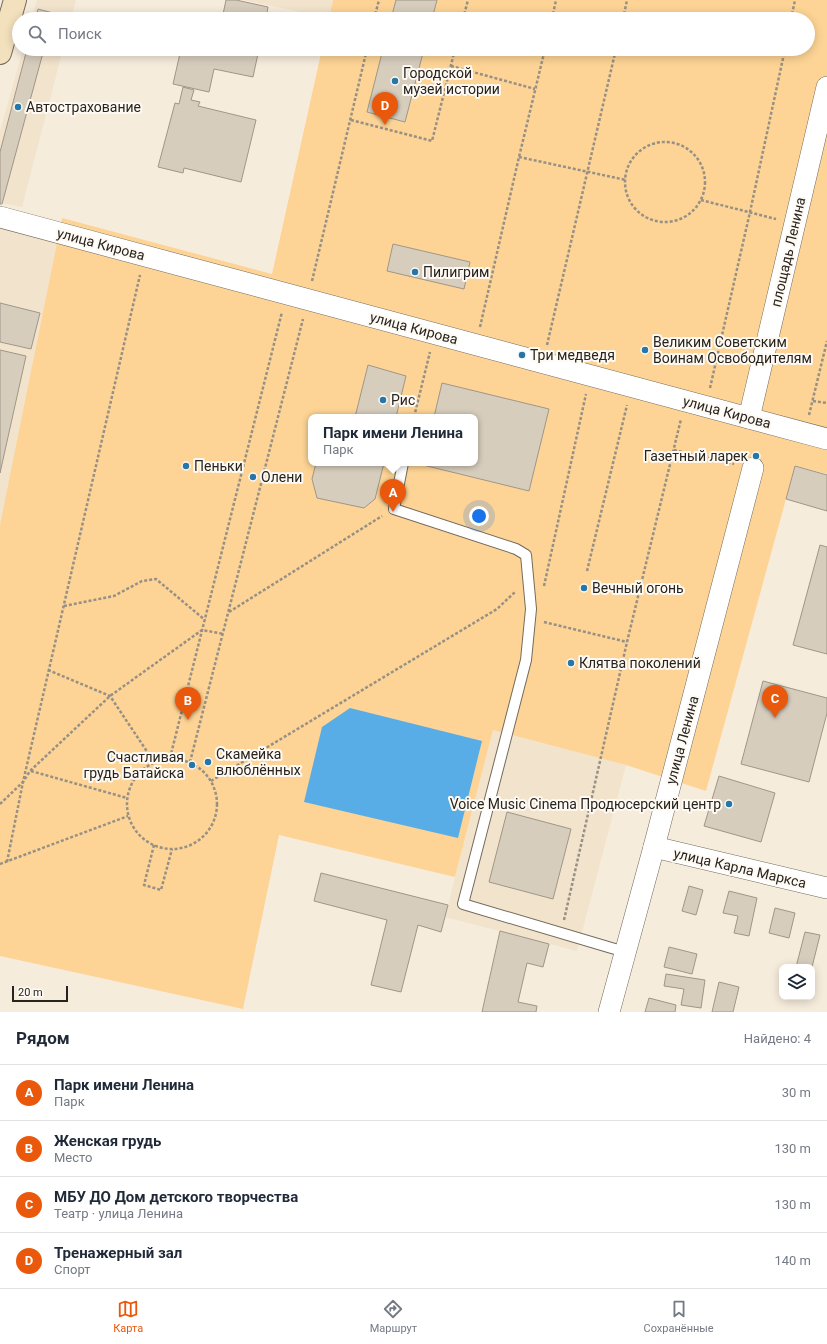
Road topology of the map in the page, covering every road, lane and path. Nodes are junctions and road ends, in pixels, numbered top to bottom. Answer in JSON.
{"nodes":[{"id":1,"x":15,"y":0,"type":"edge"},
{"id":2,"x":379,"y":0,"type":"edge"},
{"id":3,"x":468,"y":0,"type":"edge"},
{"id":4,"x":556,"y":0,"type":"edge"},
{"id":5,"x":627,"y":0,"type":"edge"},
{"id":6,"x":795,"y":0,"type":"edge"},
{"id":7,"x":376,"y":12,"type":"edge"},
{"id":8,"x":465,"y":12,"type":"edge"},
{"id":9,"x":553,"y":12,"type":"edge"},
{"id":10,"x":624,"y":12,"type":"edge"},
{"id":11,"x":792,"y":12,"type":"edge"},
{"id":12,"x":0,"y":53,"type":"edge"},
{"id":13,"x":365,"y":56,"type":"edge"},
{"id":14,"x":453,"y":56,"type":"edge"},
{"id":15,"x":543,"y":56,"type":"edge"},
{"id":16,"x":614,"y":56,"type":"edge"},
{"id":17,"x":783,"y":56,"type":"edge"},
{"id":18,"x":451,"y":66,"type":"junction"},
{"id":19,"x":827,"y":87,"type":"edge"},
{"id":20,"x":535,"y":89,"type":"junction"},
{"id":21,"x":351,"y":120,"type":"junction"},
{"id":22,"x":518,"y":157,"type":"junction"},
{"id":23,"x":588,"y":172,"type":"junction"},
{"id":24,"x":626,"y":180,"type":"junction"},
{"id":25,"x":701,"y":200,"type":"junction"},
{"id":26,"x":750,"y":212,"type":"junction"},
{"id":27,"x":0,"y":217,"type":"edge"},
{"id":28,"x":793,"y":230,"type":"junction"},
{"id":29,"x":144,"y":256,"type":"junction"},
{"id":30,"x":286,"y":294,"type":"junction"},
{"id":31,"x":308,"y":300,"type":"junction"},
{"id":32,"x":434,"y":334,"type":"junction"},
{"id":33,"x":827,"y":341,"type":"edge"},
{"id":34,"x":476,"y":345,"type":"junction"},
{"id":35,"x":543,"y":363,"type":"junction"},
{"id":36,"x":590,"y":376,"type":"junction"},
{"id":37,"x":631,"y":387,"type":"junction"},
{"id":38,"x":686,"y":401,"type":"junction"},
{"id":39,"x":813,"y":402,"type":"junction"},
{"id":40,"x":827,"y":403,"type":"edge"},
{"id":41,"x":706,"y":406,"type":"junction"},
{"id":42,"x":415,"y":414,"type":"edge"},
{"id":43,"x":749,"y":418,"type":"junction"},
{"id":44,"x":805,"y":433,"type":"junction"},
{"id":45,"x":827,"y":440,"type":"edge"},
{"id":46,"x":674,"y":450,"type":"junction"},
{"id":47,"x":402,"y":466,"type":"edge"},
{"id":48,"x":753,"y":468,"type":"joint"},
{"id":49,"x":394,"y":509,"type":"junction"},
{"id":50,"x":587,"y":571,"type":"dead end"},
{"id":51,"x":528,"y":580,"type":"junction"},
{"id":52,"x":543,"y":590,"type":"dead end"},
{"id":53,"x":64,"y":606,"type":"junction"},
{"id":54,"x":229,"y":612,"type":"junction"},
{"id":55,"x":530,"y":618,"type":"junction"},
{"id":56,"x":205,"y":620,"type":"junction"},
{"id":57,"x":202,"y":630,"type":"junction"},
{"id":58,"x":224,"y":634,"type":"junction"},
{"id":59,"x":627,"y":642,"type":"junction"},
{"id":60,"x":48,"y":670,"type":"junction"},
{"id":61,"x":110,"y":696,"type":"junction"},
{"id":62,"x":170,"y":758,"type":"junction"},
{"id":63,"x":154,"y":762,"type":"junction"},
{"id":64,"x":190,"y":762,"type":"junction"},
{"id":65,"x":30,"y":771,"type":"junction"},
{"id":66,"x":212,"y":781,"type":"junction"},
{"id":67,"x":23,"y":782,"type":"junction"},
{"id":68,"x":126,"y":798,"type":"junction"},
{"id":69,"x":0,"y":804,"type":"edge"},
{"id":70,"x":128,"y":816,"type":"junction"},
{"id":71,"x":154,"y":846,"type":"junction"},
{"id":72,"x":654,"y":847,"type":"junction"},
{"id":73,"x":172,"y":849,"type":"junction"},
{"id":74,"x":7,"y":862,"type":"junction"},
{"id":75,"x":0,"y":864,"type":"edge"},
{"id":76,"x":827,"y":888,"type":"edge"},
{"id":77,"x":561,"y":932,"type":"junction"},
{"id":78,"x":625,"y":952,"type":"junction"},
{"id":79,"x":609,"y":1012,"type":"edge"}],
"edges":[{"from":1,"to":12,"type":"main road"},
{"from":2,"to":7,"type":"path"},
{"from":3,"to":8,"type":"path"},
{"from":4,"to":9,"type":"path"},
{"from":5,"to":10,"type":"path"},
{"from":6,"to":11,"type":"path"},
{"from":13,"to":21,"type":"path"},
{"from":14,"to":18,"type":"path"},
{"from":15,"to":20,"type":"path"},
{"from":16,"to":23,"type":"path"},
{"from":17,"to":26,"type":"path"},
{"from":18,"to":20,"type":"path"},
{"from":18,"to":21,"type":"path"},
{"from":19,"to":28,"type":"street","name":"площадь Ленина"},
{"from":20,"to":22,"type":"path"},
{"from":21,"to":31,"type":"path"},
{"from":22,"to":23,"type":"path"},
{"from":22,"to":34,"type":"path"},
{"from":23,"to":24,"type":"path"},
{"from":23,"to":35,"type":"path"},
{"from":24,"to":25,"type":"path"},
{"from":24,"to":25,"type":"path"},
{"from":25,"to":26,"type":"path"},
{"from":26,"to":28,"type":"path"},
{"from":26,"to":41,"type":"path"},
{"from":27,"to":29,"type":"street","name":"улица Кирова"},
{"from":28,"to":43,"type":"street","name":"площадь Ленина"},
{"from":29,"to":30,"type":"street","name":"улица Кирова"},
{"from":29,"to":53,"type":"path"},
{"from":30,"to":31,"type":"street","name":"улица Кирова"},
{"from":30,"to":56,"type":"path"},
{"from":31,"to":32,"type":"street","name":"улица Кирова"},
{"from":31,"to":54,"type":"path"},
{"from":32,"to":34,"type":"street","name":"улица Кирова"},
{"from":32,"to":42,"type":"path"},
{"from":33,"to":39,"type":"path"},
{"from":34,"to":35,"type":"street","name":"улица Кирова"},
{"from":35,"to":36,"type":"street","name":"улица Кирова"},
{"from":36,"to":37,"type":"street","name":"улица Кирова"},
{"from":36,"to":52,"type":"path"},
{"from":37,"to":38,"type":"street","name":"улица Кирова"},
{"from":37,"to":50,"type":"path"},
{"from":38,"to":41,"type":"street","name":"улица Кирова"},
{"from":38,"to":46,"type":"path"},
{"from":39,"to":40,"type":"path"},
{"from":39,"to":44,"type":"path"},
{"from":41,"to":43,"type":"street","name":"улица Кирова"},
{"from":43,"to":44,"type":"street","name":"улица Кирова"},
{"from":44,"to":45,"type":"street","name":"улица Кирова"},
{"from":46,"to":48,"type":"path"},
{"from":46,"to":59,"type":"path"},
{"from":47,"to":49,"type":"lane"},
{"from":48,"to":72,"type":"street","name":"улица Ленина"},
{"from":49,"to":51,"type":"lane"},
{"from":49,"to":54,"type":"path"},
{"from":51,"to":55,"type":"lane"},
{"from":51,"to":66,"type":"path"},
{"from":53,"to":56,"type":"path"},
{"from":53,"to":60,"type":"path"},
{"from":54,"to":58,"type":"path"},
{"from":55,"to":59,"type":"path"},
{"from":55,"to":77,"type":"lane"},
{"from":56,"to":57,"type":"path"},
{"from":57,"to":58,"type":"path"},
{"from":57,"to":61,"type":"path"},
{"from":57,"to":62,"type":"path"},
{"from":58,"to":64,"type":"path"},
{"from":59,"to":77,"type":"path"},
{"from":60,"to":61,"type":"path"},
{"from":60,"to":67,"type":"path"},
{"from":61,"to":63,"type":"path"},
{"from":61,"to":65,"type":"path"},
{"from":62,"to":63,"type":"path"},
{"from":62,"to":64,"type":"path"},
{"from":63,"to":68,"type":"path"},
{"from":64,"to":66,"type":"path"},
{"from":65,"to":67,"type":"path"},
{"from":65,"to":68,"type":"path"},
{"from":66,"to":73,"type":"path"},
{"from":67,"to":69,"type":"path"},
{"from":67,"to":74,"type":"path"},
{"from":68,"to":70,"type":"path"},
{"from":70,"to":71,"type":"path"},
{"from":70,"to":74,"type":"path"},
{"from":71,"to":73,"type":"path"},
{"from":71,"to":73,"type":"path"},
{"from":72,"to":76,"type":"street","name":"улица Карла Маркса"},
{"from":72,"to":78,"type":"street","name":"улица Ленина"},
{"from":74,"to":75,"type":"path"},
{"from":77,"to":78,"type":"lane"},
{"from":78,"to":79,"type":"street","name":"улица Ленина"}]}
